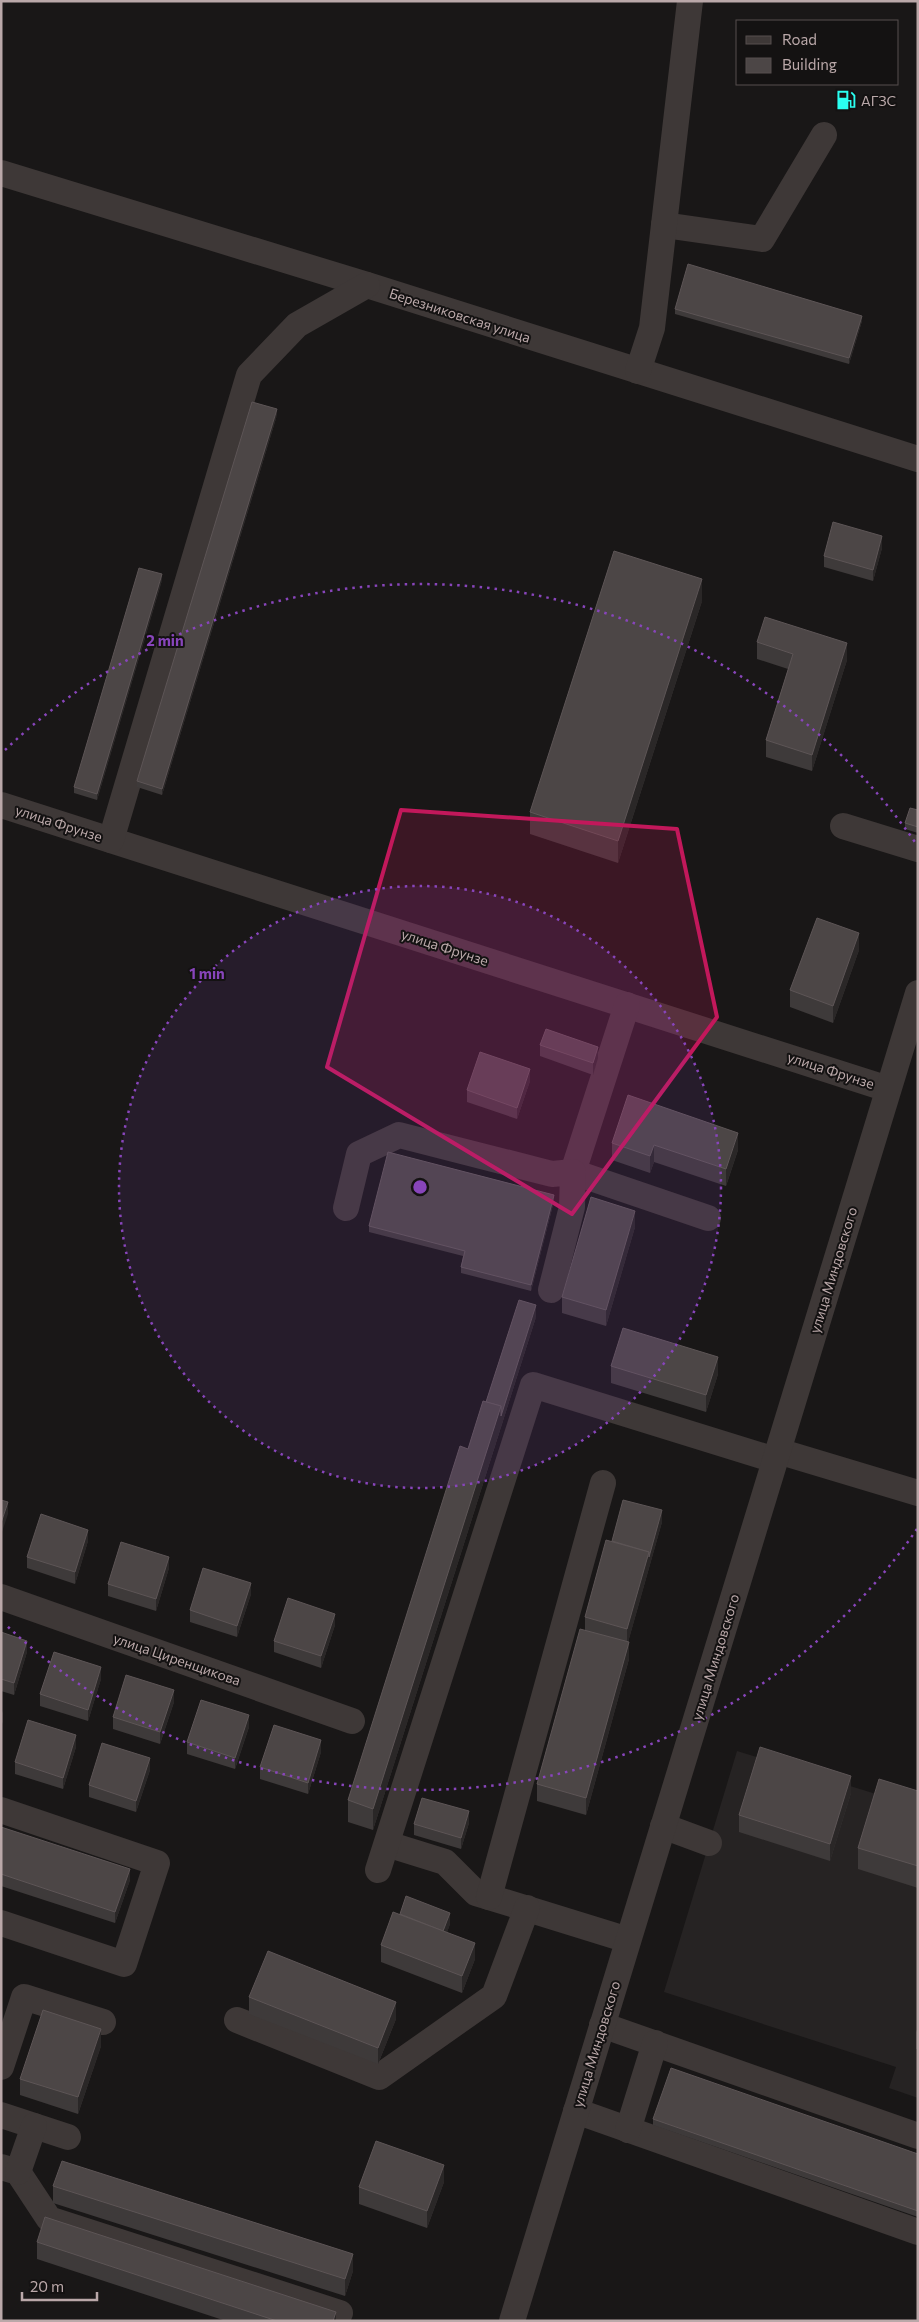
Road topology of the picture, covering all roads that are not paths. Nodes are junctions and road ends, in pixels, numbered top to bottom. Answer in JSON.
{"nodes":[{"id":1,"x":690,"y":1,"type":"edge"},
{"id":2,"x":824,"y":135,"type":"dead end"},
{"id":3,"x":1,"y":173,"type":"edge"},
{"id":4,"x":664,"y":224,"type":"junction"},
{"id":5,"x":367,"y":285,"type":"junction"},
{"id":6,"x":638,"y":371,"type":"junction"},
{"id":7,"x":918,"y":459,"type":"edge"},
{"id":8,"x":1,"y":805,"type":"edge"},
{"id":9,"x":843,"y":826,"type":"dead end"},
{"id":10,"x":111,"y":840,"type":"junction"},
{"id":11,"x":918,"y":850,"type":"edge"},
{"id":12,"x":918,"y":993,"type":"edge"},
{"id":13,"x":627,"y":1005,"type":"junction"},
{"id":14,"x":888,"y":1089,"type":"junction"},
{"id":15,"x":573,"y":1172,"type":"junction"},
{"id":16,"x":346,"y":1208,"type":"dead end"},
{"id":17,"x":708,"y":1218,"type":"dead end"},
{"id":18,"x":551,"y":1290,"type":"dead end"},
{"id":19,"x":776,"y":1456,"type":"junction"},
{"id":20,"x":603,"y":1483,"type":"dead end"},
{"id":21,"x":918,"y":1493,"type":"edge"},
{"id":22,"x":1,"y":1597,"type":"edge"},
{"id":23,"x":352,"y":1721,"type":"dead end"},
{"id":24,"x":1,"y":1810,"type":"edge"},
{"id":25,"x":663,"y":1826,"type":"junction"},
{"id":26,"x":709,"y":1842,"type":"dead end"},
{"id":27,"x":388,"y":1844,"type":"junction"},
{"id":28,"x":378,"y":1870,"type":"dead end"},
{"id":29,"x":489,"y":1897,"type":"junction"},
{"id":30,"x":527,"y":1908,"type":"junction"},
{"id":31,"x":1,"y":1923,"type":"edge"},
{"id":32,"x":628,"y":1940,"type":"junction"},
{"id":33,"x":236,"y":2020,"type":"dead end"},
{"id":34,"x":103,"y":2022,"type":"dead end"},
{"id":35,"x":602,"y":2024,"type":"junction"},
{"id":36,"x":655,"y":2044,"type":"junction"},
{"id":37,"x":2,"y":2063,"type":"edge"},
{"id":38,"x":576,"y":2111,"type":"junction"},
{"id":39,"x":1,"y":2115,"type":"edge"},
{"id":40,"x":34,"y":2126,"type":"junction"},
{"id":41,"x":628,"y":2130,"type":"junction"},
{"id":42,"x":918,"y":2136,"type":"edge"},
{"id":43,"x":68,"y":2137,"type":"dead end"},
{"id":44,"x":10,"y":2170,"type":"edge"},
{"id":45,"x":918,"y":2232,"type":"edge"},
{"id":46,"x":340,"y":2313,"type":"dead end"},
{"id":47,"x":512,"y":2321,"type":"edge"}],
"edges":[{"from":1,"to":4,"type":"street"},
{"from":2,"to":4,"type":"street"},
{"from":3,"to":5,"type":"street","name":"Березниковская улица"},
{"from":4,"to":6,"type":"street"},
{"from":5,"to":6,"type":"street","name":"Березниковская улица"},
{"from":5,"to":10,"type":"street"},
{"from":6,"to":7,"type":"street","name":"Березниковская улица"},
{"from":8,"to":10,"type":"street","name":"улица Фрунзе"},
{"from":9,"to":11,"type":"street"},
{"from":10,"to":13,"type":"street","name":"улица Фрунзе"},
{"from":12,"to":14,"type":"street","name":"улица Миндовского"},
{"from":13,"to":14,"type":"street","name":"улица Фрунзе"},
{"from":13,"to":15,"type":"street"},
{"from":14,"to":19,"type":"street","name":"улица Миндовского"},
{"from":15,"to":16,"type":"street"},
{"from":15,"to":17,"type":"street"},
{"from":15,"to":18,"type":"street"},
{"from":19,"to":21,"type":"street"},
{"from":19,"to":25,"type":"street","name":"улица Миндовского"},
{"from":19,"to":27,"type":"street"},
{"from":20,"to":29,"type":"street"},
{"from":22,"to":23,"type":"street","name":"улица Циренщикова"},
{"from":24,"to":31,"type":"street"},
{"from":25,"to":26,"type":"street"},
{"from":25,"to":32,"type":"street","name":"улица Миндовского"},
{"from":27,"to":28,"type":"street"},
{"from":27,"to":29,"type":"street"},
{"from":29,"to":30,"type":"street"},
{"from":30,"to":32,"type":"street"},
{"from":30,"to":33,"type":"street"},
{"from":32,"to":35,"type":"street","name":"улица Миндовского"},
{"from":34,"to":37,"type":"street"},
{"from":35,"to":36,"type":"street"},
{"from":35,"to":38,"type":"street","name":"улица Миндовского"},
{"from":36,"to":41,"type":"street"},
{"from":36,"to":42,"type":"street"},
{"from":38,"to":41,"type":"street"},
{"from":38,"to":47,"type":"street","name":"улица Миндовского"},
{"from":39,"to":40,"type":"street"},
{"from":40,"to":43,"type":"street"},
{"from":40,"to":44,"type":"street"},
{"from":41,"to":45,"type":"street"},
{"from":44,"to":46,"type":"street"}]}
